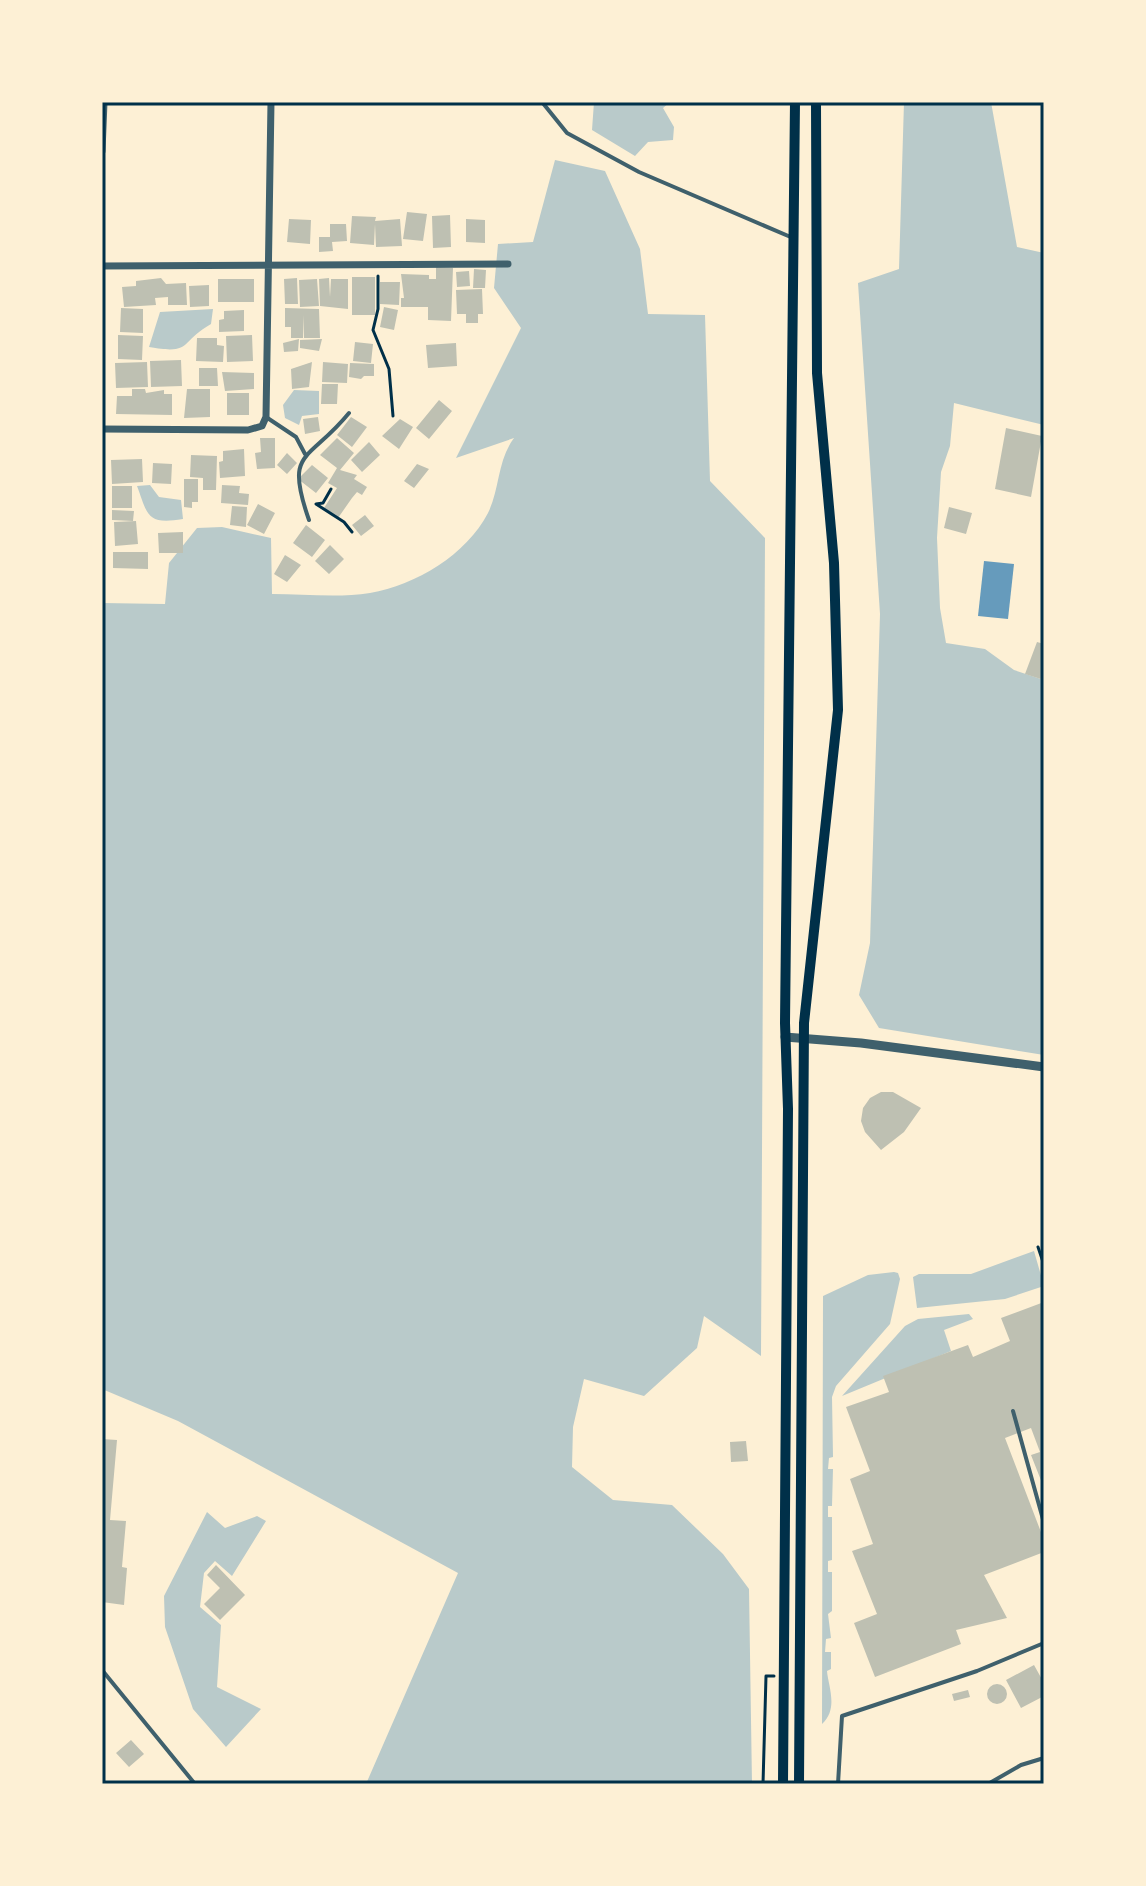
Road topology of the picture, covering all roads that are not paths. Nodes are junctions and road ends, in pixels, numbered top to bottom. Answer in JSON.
{"nodes":[{"id":1,"x":104,"y":102,"type":"edge"},
{"id":2,"x":271,"y":102,"type":"edge"},
{"id":3,"x":542,"y":102,"type":"edge"},
{"id":4,"x":795,"y":102,"type":"edge"},
{"id":5,"x":816,"y":102,"type":"edge"},
{"id":6,"x":102,"y":151,"type":"edge"},
{"id":7,"x":794,"y":238,"type":"junction"},
{"id":8,"x":508,"y":264,"type":"dead end"},
{"id":9,"x":268,"y":265,"type":"junction"},
{"id":10,"x":102,"y":266,"type":"edge"},
{"id":11,"x":349,"y":413,"type":"dead end"},
{"id":12,"x":266,"y":417,"type":"junction"},
{"id":13,"x":102,"y":429,"type":"edge"},
{"id":14,"x":305,"y":454,"type":"junction"},
{"id":15,"x":309,"y":520,"type":"dead end"},
{"id":16,"x":785,"y":1037,"type":"junction"},
{"id":17,"x":804,"y":1038,"type":"junction"},
{"id":18,"x":1044,"y":1067,"type":"edge"},
{"id":19,"x":1013,"y":1411,"type":"dead end"},
{"id":20,"x":1044,"y":1523,"type":"edge"},
{"id":21,"x":1044,"y":1643,"type":"edge"},
{"id":22,"x":102,"y":1670,"type":"edge"},
{"id":23,"x":1044,"y":1758,"type":"edge"},
{"id":24,"x":195,"y":1784,"type":"edge"},
{"id":25,"x":783,"y":1784,"type":"edge"},
{"id":26,"x":799,"y":1784,"type":"edge"},
{"id":27,"x":838,"y":1784,"type":"edge"},
{"id":28,"x":988,"y":1784,"type":"edge"}],
"edges":[{"from":1,"to":6,"type":"street"},
{"from":2,"to":9,"type":"street"},
{"from":3,"to":7,"type":"lane"},
{"from":4,"to":7,"type":"main road"},
{"from":5,"to":17,"type":"main road"},
{"from":7,"to":16,"type":"main road"},
{"from":8,"to":9,"type":"street"},
{"from":9,"to":10,"type":"street"},
{"from":9,"to":12,"type":"street"},
{"from":11,"to":14,"type":"lane"},
{"from":12,"to":13,"type":"street"},
{"from":12,"to":14,"type":"lane"},
{"from":14,"to":15,"type":"lane"},
{"from":16,"to":17,"type":"street"},
{"from":16,"to":25,"type":"main road"},
{"from":17,"to":18,"type":"street"},
{"from":17,"to":26,"type":"main road"},
{"from":19,"to":20,"type":"lane"},
{"from":21,"to":27,"type":"lane"},
{"from":22,"to":24,"type":"lane"},
{"from":23,"to":28,"type":"lane"}]}
